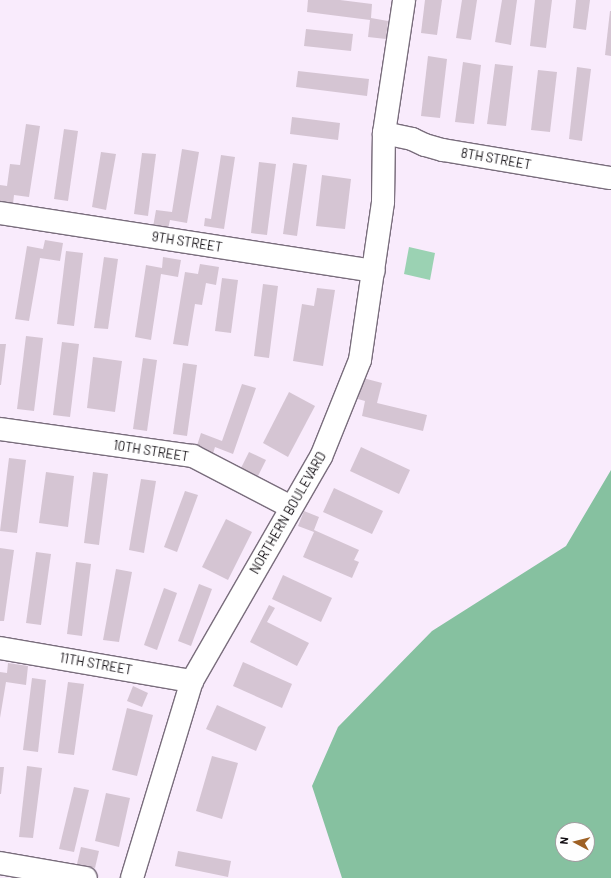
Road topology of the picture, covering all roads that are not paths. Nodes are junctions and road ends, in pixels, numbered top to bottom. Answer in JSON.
{"nodes":[{"id":1,"x":404,"y":0,"type":"edge"},
{"id":2,"x":384,"y":133,"type":"junction"},
{"id":3,"x":611,"y":178,"type":"edge"},
{"id":4,"x":0,"y":213,"type":"edge"},
{"id":5,"x":374,"y":270,"type":"junction"},
{"id":6,"x":0,"y":429,"type":"edge"},
{"id":7,"x":291,"y":507,"type":"junction"},
{"id":8,"x":0,"y":648,"type":"edge"},
{"id":9,"x":192,"y":681,"type":"junction"},
{"id":10,"x":0,"y":862,"type":"edge"},
{"id":11,"x":86,"y":878,"type":"edge"},
{"id":12,"x":132,"y":878,"type":"edge"}],
"edges":[{"from":1,"to":2,"type":"street","name":"NORTHERN BOULEVARD"},
{"from":2,"to":3,"type":"street","name":"8TH STREET"},
{"from":2,"to":5,"type":"street","name":"NORTHERN BOULEVARD"},
{"from":4,"to":5,"type":"street","name":"9TH STREET"},
{"from":5,"to":7,"type":"street","name":"NORTHERN BOULEVARD"},
{"from":6,"to":7,"type":"street","name":"10TH STREET"},
{"from":7,"to":9,"type":"street","name":"NORTHERN BOULEVARD"},
{"from":8,"to":9,"type":"street","name":"11TH STREET"},
{"from":9,"to":12,"type":"street","name":"NORTHERN BOULEVARD"},
{"from":10,"to":11,"type":"street"}]}
